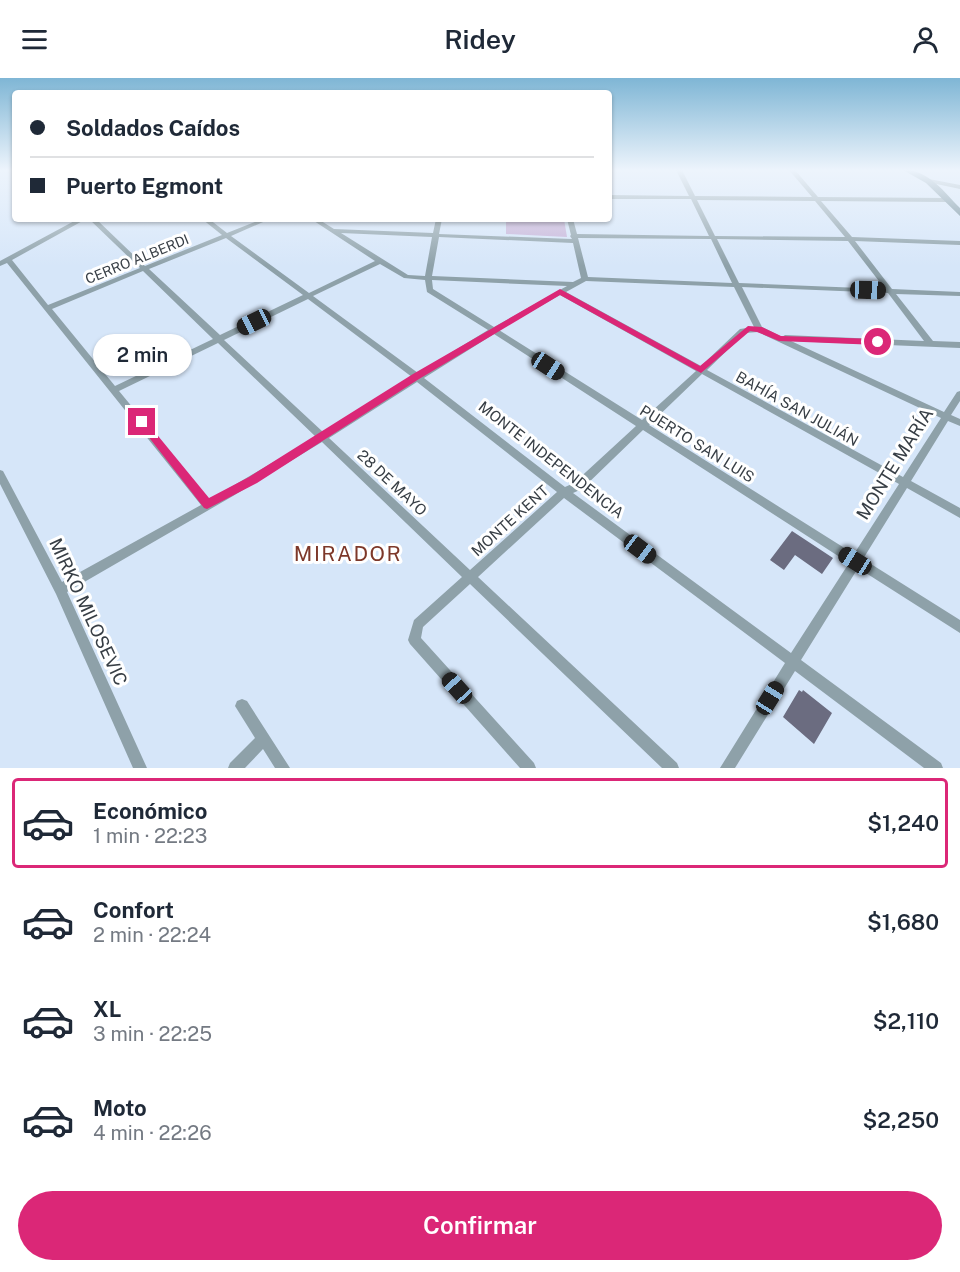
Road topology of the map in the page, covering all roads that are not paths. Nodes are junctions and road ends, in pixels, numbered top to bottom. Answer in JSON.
{"nodes":[{"id":1,"x":696,"y":202,"type":"edge"},
{"id":2,"x":819,"y":202,"type":"edge"},
{"id":3,"x":949,"y":202,"type":"edge"},
{"id":4,"x":960,"y":213,"type":"edge"},
{"id":5,"x":77,"y":222,"type":"edge"},
{"id":6,"x":95,"y":222,"type":"edge"},
{"id":7,"x":209,"y":222,"type":"edge"},
{"id":8,"x":260,"y":222,"type":"edge"},
{"id":9,"x":319,"y":222,"type":"edge"},
{"id":10,"x":439,"y":222,"type":"edge"},
{"id":11,"x":571,"y":222,"type":"edge"},
{"id":12,"x":334,"y":231,"type":"junction"},
{"id":13,"x":227,"y":236,"type":"junction"},
{"id":14,"x":437,"y":236,"type":"junction"},
{"id":15,"x":713,"y":238,"type":"junction"},
{"id":16,"x":574,"y":239,"type":"junction"},
{"id":17,"x":850,"y":239,"type":"junction"},
{"id":18,"x":960,"y":243,"type":"edge"},
{"id":19,"x":380,"y":261,"type":"junction"},
{"id":20,"x":4,"y":262,"type":"edge"},
{"id":21,"x":146,"y":268,"type":"junction"},
{"id":22,"x":428,"y":278,"type":"junction"},
{"id":23,"x":585,"y":279,"type":"junction"},
{"id":24,"x":573,"y":285,"type":"junction"},
{"id":25,"x":738,"y":285,"type":"junction"},
{"id":26,"x":890,"y":290,"type":"junction"},
{"id":27,"x":560,"y":292,"type":"junction"},
{"id":28,"x":960,"y":294,"type":"edge"},
{"id":29,"x":308,"y":295,"type":"junction"},
{"id":30,"x":49,"y":307,"type":"junction"},
{"id":31,"x":759,"y":329,"type":"junction"},
{"id":32,"x":492,"y":330,"type":"junction"},
{"id":33,"x":779,"y":338,"type":"junction"},
{"id":34,"x":217,"y":339,"type":"junction"},
{"id":35,"x":931,"y":344,"type":"junction"},
{"id":36,"x":960,"y":345,"type":"edge"},
{"id":37,"x":701,"y":370,"type":"junction"},
{"id":38,"x":416,"y":376,"type":"junction"},
{"id":39,"x":116,"y":389,"type":"junction"},
{"id":40,"x":960,"y":394,"type":"edge"},
{"id":41,"x":946,"y":417,"type":"junction"},
{"id":42,"x":960,"y":423,"type":"edge"},
{"id":43,"x":641,"y":426,"type":"junction"},
{"id":44,"x":321,"y":438,"type":"junction"},
{"id":45,"x":0,"y":474,"type":"edge"},
{"id":46,"x":905,"y":483,"type":"junction"},
{"id":47,"x":564,"y":492,"type":"junction"},
{"id":48,"x":207,"y":505,"type":"junction"},
{"id":49,"x":960,"y":513,"type":"edge"},
{"id":50,"x":855,"y":561,"type":"junction"},
{"id":51,"x":469,"y":577,"type":"junction"},
{"id":52,"x":60,"y":590,"type":"junction"},
{"id":53,"x":960,"y":627,"type":"edge"},
{"id":54,"x":792,"y":663,"type":"junction"},
{"id":55,"x":242,"y":706,"type":"dead end"},
{"id":56,"x":263,"y":739,"type":"junction"},
{"id":57,"x":140,"y":768,"type":"edge"},
{"id":58,"x":235,"y":768,"type":"edge"},
{"id":59,"x":283,"y":768,"type":"edge"},
{"id":60,"x":529,"y":768,"type":"edge"},
{"id":61,"x":672,"y":768,"type":"edge"},
{"id":62,"x":727,"y":768,"type":"edge"},
{"id":63,"x":936,"y":768,"type":"edge"}],
"edges":[{"from":1,"to":15,"type":"street"},
{"from":2,"to":17,"type":"street"},
{"from":3,"to":4,"type":"street"},
{"from":5,"to":20,"type":"street"},
{"from":6,"to":21,"type":"street","name":"28 DE MAYO"},
{"from":7,"to":13,"type":"street","name":"MONTE INDEPENDENCIA"},
{"from":8,"to":13,"type":"street","name":"CERRO ALBERDI"},
{"from":9,"to":12,"type":"street"},
{"from":10,"to":14,"type":"street"},
{"from":11,"to":16,"type":"street"},
{"from":12,"to":14,"type":"street"},
{"from":12,"to":19,"type":"street"},
{"from":13,"to":21,"type":"street","name":"CERRO ALBERDI"},
{"from":13,"to":29,"type":"street","name":"MONTE INDEPENDENCIA"},
{"from":14,"to":16,"type":"street"},
{"from":14,"to":22,"type":"street"},
{"from":15,"to":16,"type":"street"},
{"from":15,"to":17,"type":"street"},
{"from":15,"to":25,"type":"street"},
{"from":16,"to":23,"type":"street"},
{"from":17,"to":18,"type":"street"},
{"from":17,"to":26,"type":"street"},
{"from":19,"to":22,"type":"street"},
{"from":19,"to":29,"type":"street"},
{"from":20,"to":30,"type":"street"},
{"from":21,"to":30,"type":"street","name":"CERRO ALBERDI"},
{"from":21,"to":34,"type":"street","name":"28 DE MAYO"},
{"from":22,"to":24,"type":"street"},
{"from":22,"to":32,"type":"street","name":"PUERTO SAN LUIS"},
{"from":23,"to":24,"type":"street"},
{"from":23,"to":25,"type":"street"},
{"from":24,"to":27,"type":"street"},
{"from":25,"to":26,"type":"street"},
{"from":25,"to":31,"type":"street"},
{"from":26,"to":28,"type":"street"},
{"from":26,"to":35,"type":"street"},
{"from":27,"to":32,"type":"street"},
{"from":27,"to":37,"type":"street","name":"BAHÍA SAN JULIÁN"},
{"from":29,"to":34,"type":"street"},
{"from":29,"to":38,"type":"street","name":"MONTE INDEPENDENCIA"},
{"from":30,"to":39,"type":"street"},
{"from":31,"to":33,"type":"street"},
{"from":31,"to":37,"type":"street","name":"MONTE KENT"},
{"from":32,"to":38,"type":"street"},
{"from":32,"to":43,"type":"street","name":"PUERTO SAN LUIS"},
{"from":33,"to":35,"type":"street"},
{"from":33,"to":41,"type":"street"},
{"from":34,"to":39,"type":"street"},
{"from":34,"to":44,"type":"street","name":"28 DE MAYO"},
{"from":35,"to":36,"type":"street"},
{"from":37,"to":43,"type":"street","name":"MONTE KENT"},
{"from":37,"to":46,"type":"street","name":"BAHÍA SAN JULIÁN"},
{"from":38,"to":44,"type":"street"},
{"from":38,"to":47,"type":"street","name":"MONTE INDEPENDENCIA"},
{"from":39,"to":48,"type":"street"},
{"from":40,"to":41,"type":"street","name":"MONTE MARÍA"},
{"from":41,"to":42,"type":"street"},
{"from":41,"to":46,"type":"street","name":"MONTE MARÍA"},
{"from":43,"to":47,"type":"street","name":"MONTE KENT"},
{"from":43,"to":50,"type":"street","name":"PUERTO SAN LUIS"},
{"from":44,"to":48,"type":"street"},
{"from":44,"to":51,"type":"street","name":"28 DE MAYO"},
{"from":45,"to":52,"type":"street","name":"MIRKO MILOSEVIC"},
{"from":46,"to":49,"type":"street","name":"BAHÍA SAN JULIÁN"},
{"from":46,"to":50,"type":"street","name":"MONTE MARÍA"},
{"from":47,"to":51,"type":"street","name":"MONTE KENT"},
{"from":47,"to":54,"type":"street","name":"MONTE INDEPENDENCIA"},
{"from":48,"to":52,"type":"street"},
{"from":50,"to":53,"type":"street","name":"PUERTO SAN LUIS"},
{"from":50,"to":54,"type":"street","name":"MONTE MARÍA"},
{"from":51,"to":60,"type":"street","name":"MONTE KENT"},
{"from":51,"to":61,"type":"street","name":"28 DE MAYO"},
{"from":52,"to":57,"type":"street","name":"MIRKO MILOSEVIC"},
{"from":54,"to":62,"type":"street","name":"MONTE MARÍA"},
{"from":54,"to":63,"type":"street","name":"MONTE INDEPENDENCIA"},
{"from":55,"to":56,"type":"street"},
{"from":56,"to":58,"type":"street"},
{"from":56,"to":59,"type":"street"}]}
